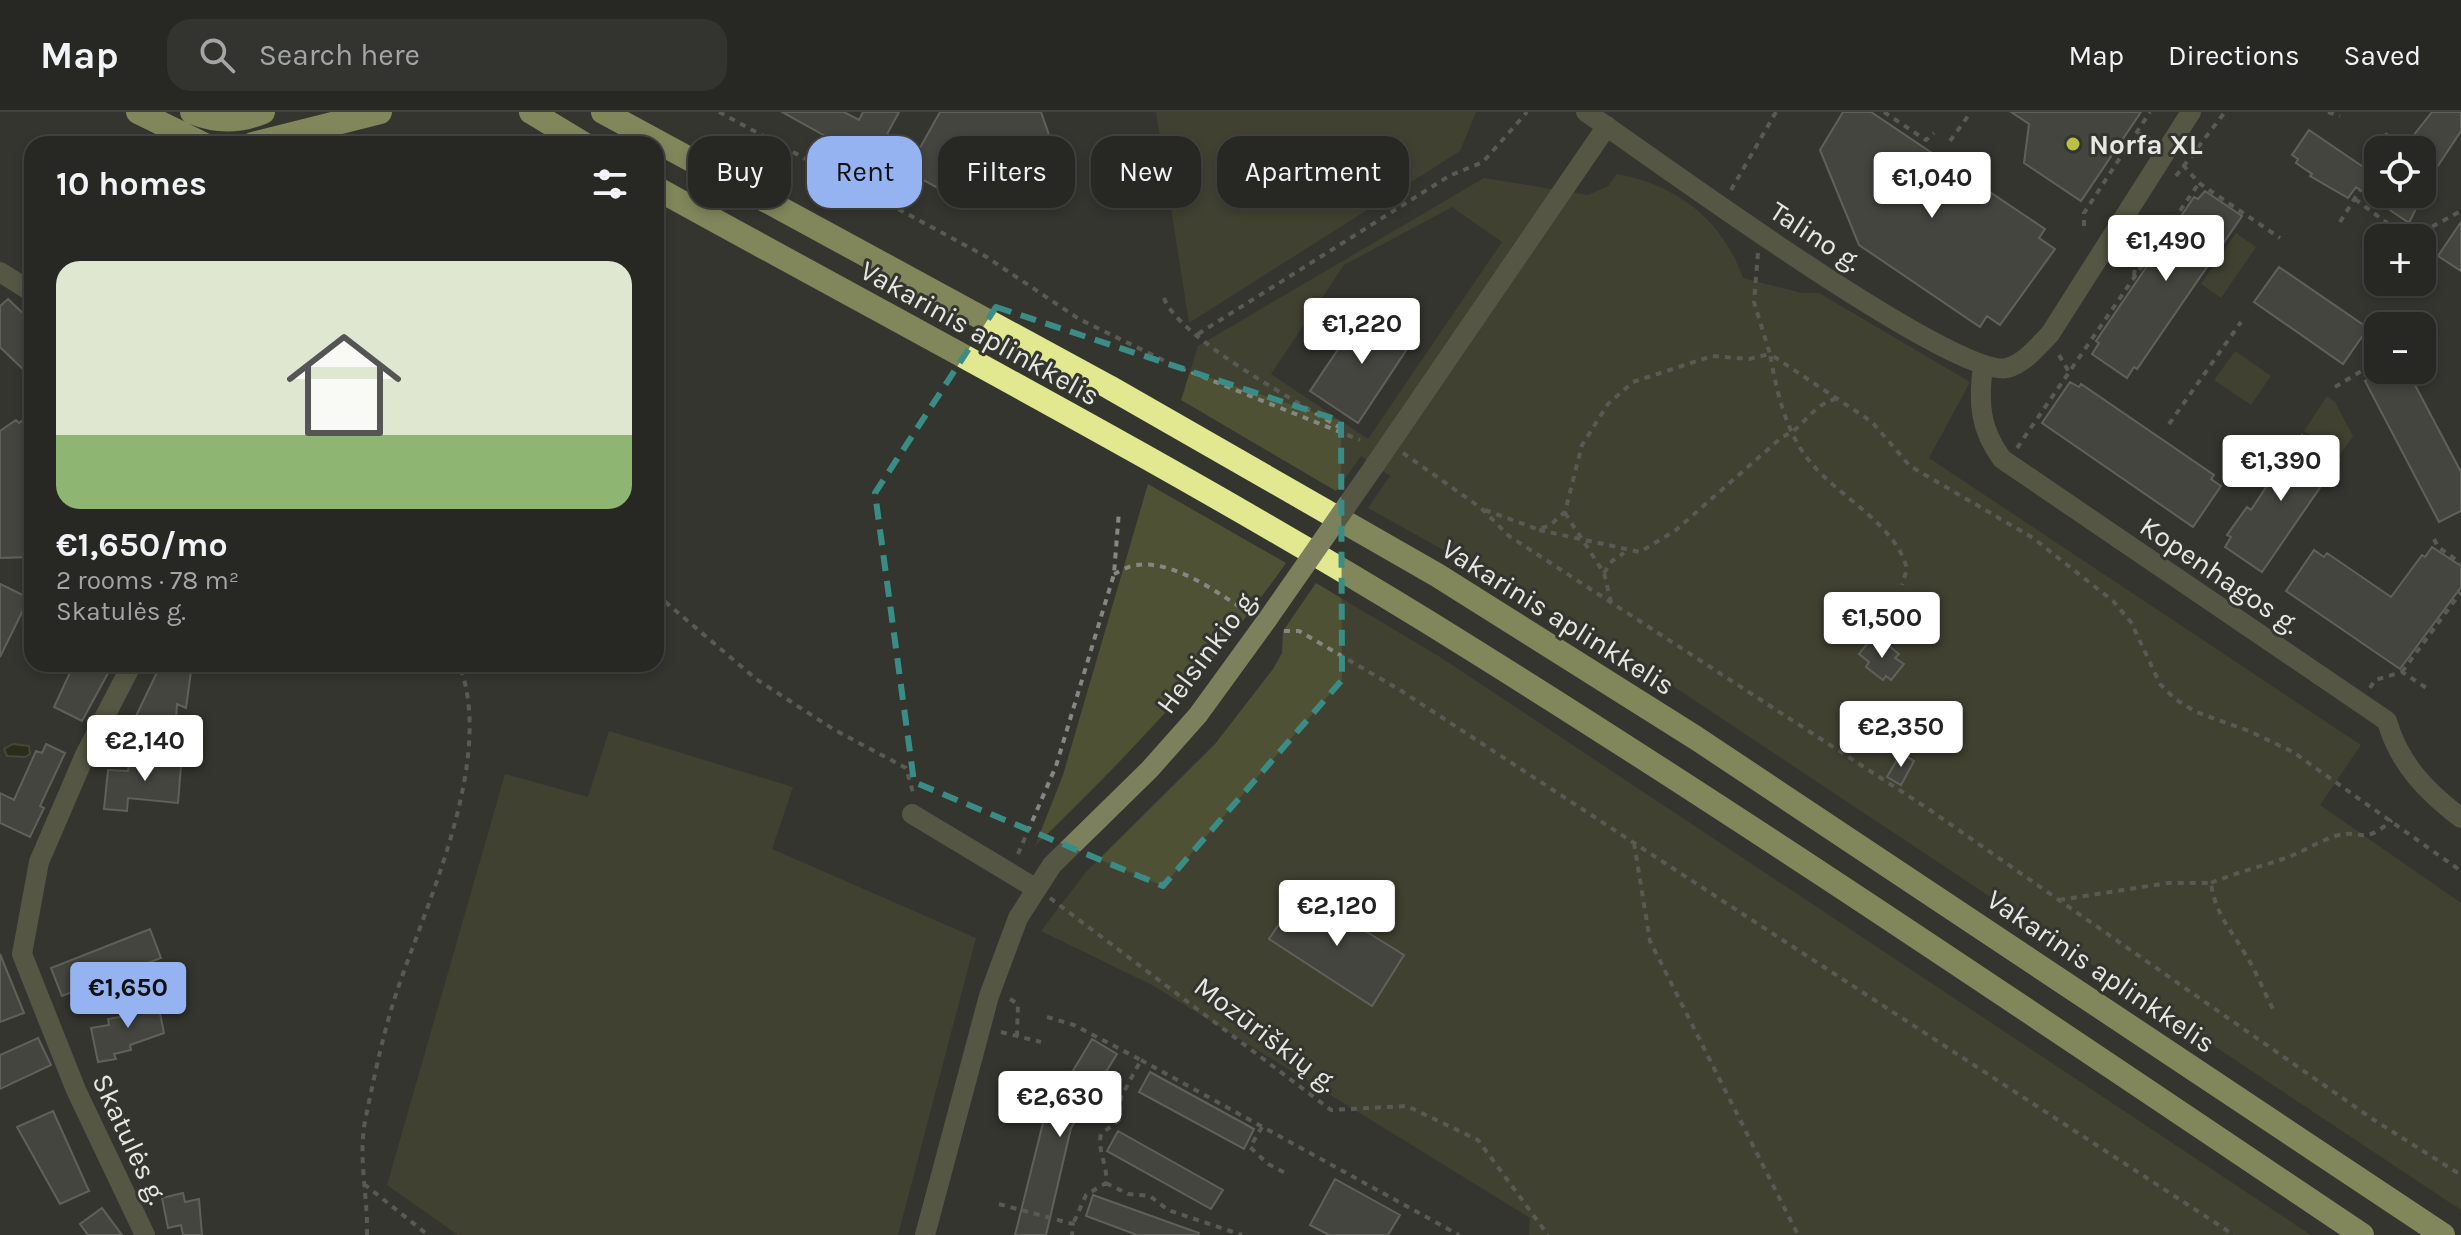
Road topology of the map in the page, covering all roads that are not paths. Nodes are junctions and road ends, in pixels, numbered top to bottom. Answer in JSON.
{"nodes":[{"id":1,"x":138,"y":112,"type":"edge"},
{"id":2,"x":192,"y":112,"type":"edge"},
{"id":3,"x":263,"y":112,"type":"edge"},
{"id":4,"x":380,"y":112,"type":"edge"},
{"id":5,"x":530,"y":112,"type":"edge"},
{"id":6,"x":603,"y":112,"type":"edge"},
{"id":7,"x":1586,"y":112,"type":"edge"},
{"id":8,"x":2191,"y":112,"type":"edge"},
{"id":9,"x":1607,"y":126,"type":"junction"},
{"id":10,"x":187,"y":136,"type":"edge"},
{"id":11,"x":285,"y":136,"type":"edge"},
{"id":12,"x":570,"y":136,"type":"edge"},
{"id":13,"x":647,"y":136,"type":"edge"},
{"id":14,"x":664,"y":145,"type":"edge"},
{"id":15,"x":664,"y":192,"type":"edge"},
{"id":16,"x":0,"y":272,"type":"edge"},
{"id":17,"x":24,"y":287,"type":"edge"},
{"id":18,"x":1983,"y":367,"type":"junction"},
{"id":19,"x":128,"y":672,"type":"edge"},
{"id":20,"x":912,"y":814,"type":"road end"},
{"id":21,"x":2461,"y":818,"type":"edge"},
{"id":22,"x":1035,"y":888,"type":"junction"},
{"id":23,"x":145,"y":1235,"type":"edge"},
{"id":24,"x":925,"y":1235,"type":"edge"},
{"id":25,"x":2362,"y":1235,"type":"edge"},
{"id":26,"x":2443,"y":1235,"type":"edge"}],
"edges":[{"from":1,"to":10,"type":"highway"},
{"from":2,"to":3,"type":"highway"},
{"from":4,"to":11,"type":"highway"},
{"from":5,"to":12,"type":"highway"},
{"from":6,"to":13,"type":"highway","name":"Vakarinis aplinkkelis"},
{"from":7,"to":9,"type":"street","name":"Talino g."},
{"from":8,"to":18,"type":"street"},
{"from":9,"to":18,"type":"street","name":"Talino g."},
{"from":9,"to":22,"type":"street","name":"Helsinkio g.","bridge":true},
{"from":14,"to":26,"type":"highway","name":"Vakarinis aplinkkelis"},
{"from":15,"to":25,"type":"highway","name":"Vakarinis aplinkkelis"},
{"from":16,"to":17,"type":"street"},
{"from":18,"to":21,"type":"street","name":"Kopenhagos g."},
{"from":19,"to":23,"type":"street","name":"Skatulės g."},
{"from":20,"to":22,"type":"street"},
{"from":22,"to":24,"type":"street","name":"Helsinkio g."}]}
